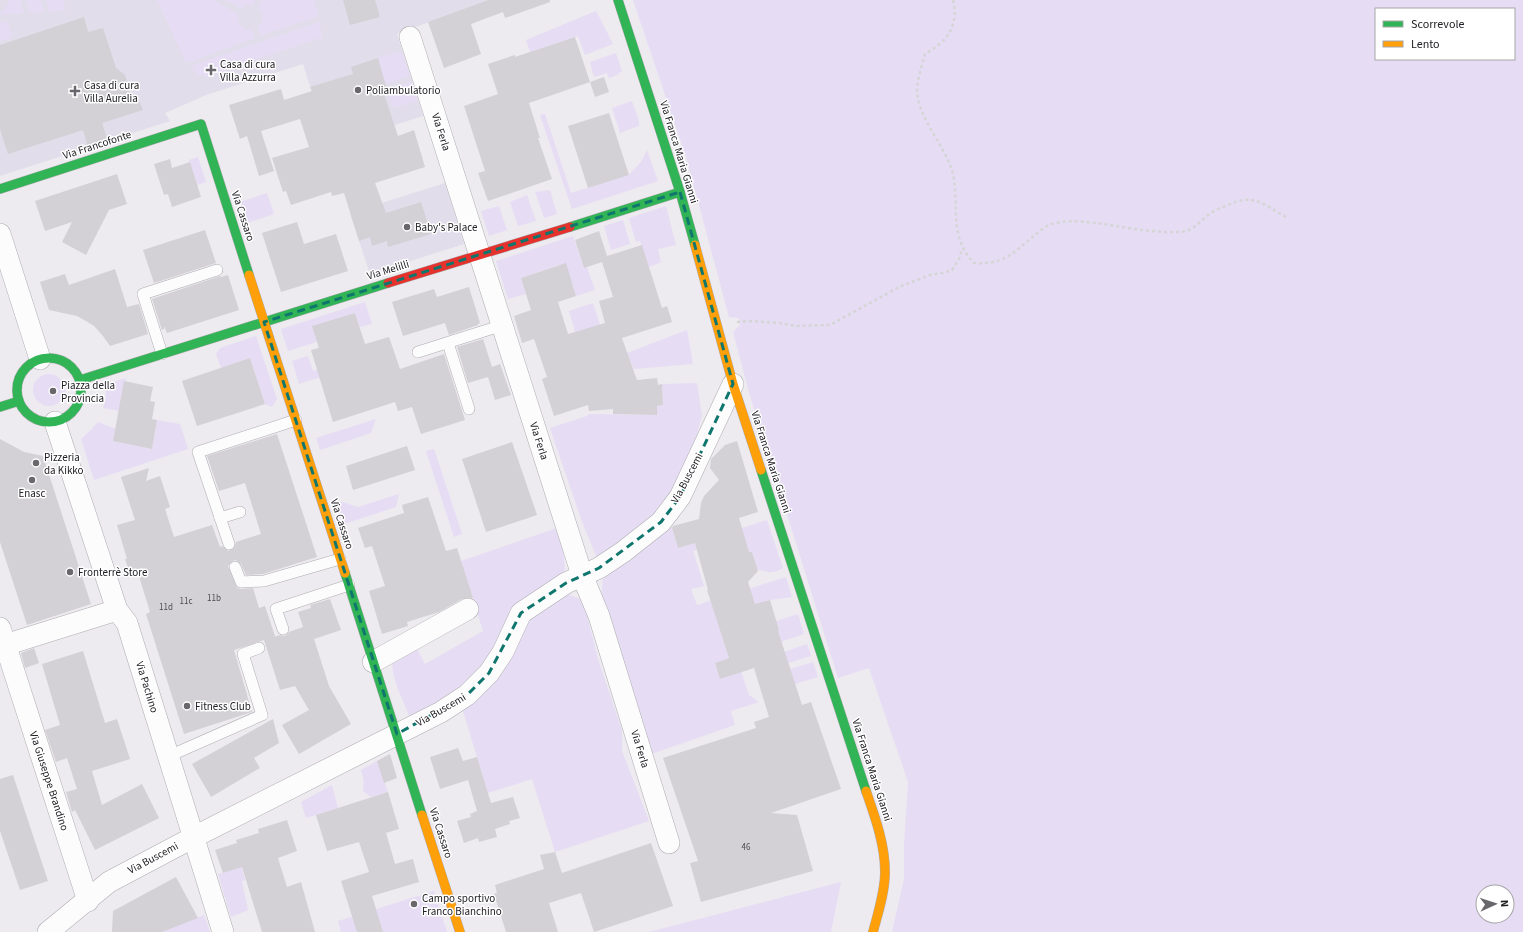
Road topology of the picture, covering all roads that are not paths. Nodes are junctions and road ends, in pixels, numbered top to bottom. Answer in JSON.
{"nodes":[{"id":1,"x":618,"y":0,"type":"edge"},
{"id":2,"x":410,"y":37,"type":"dead end"},
{"id":3,"x":201,"y":124,"type":"joint"},
{"id":4,"x":0,"y":189,"type":"edge"},
{"id":5,"x":680,"y":192,"type":"junction"},
{"id":6,"x":0,"y":234,"type":"edge"},
{"id":7,"x":480,"y":254,"type":"junction"},
{"id":8,"x":217,"y":270,"type":"dead end"},
{"id":9,"x":264,"y":322,"type":"junction"},
{"id":10,"x":503,"y":325,"type":"junction"},
{"id":11,"x":448,"y":343,"type":"junction"},
{"id":12,"x":418,"y":352,"type":"dead end"},
{"id":13,"x":162,"y":354,"type":"junction"},
{"id":14,"x":40,"y":360,"type":"junction"},
{"id":15,"x":80,"y":380,"type":"junction"},
{"id":16,"x":733,"y":384,"type":"junction"},
{"id":17,"x":19,"y":401,"type":"junction"},
{"id":18,"x":0,"y":407,"type":"edge"},
{"id":19,"x":469,"y":409,"type":"dead end"},
{"id":20,"x":296,"y":420,"type":"junction"},
{"id":21,"x":56,"y":422,"type":"junction"},
{"id":22,"x":240,"y":512,"type":"dead end"},
{"id":23,"x":220,"y":518,"type":"junction"},
{"id":24,"x":228,"y":544,"type":"dead end"},
{"id":25,"x":340,"y":558,"type":"junction"},
{"id":26,"x":235,"y":566,"type":"dead end"},
{"id":27,"x":582,"y":575,"type":"junction"},
{"id":28,"x":349,"y":585,"type":"junction"},
{"id":29,"x":468,"y":609,"type":"dead end"},
{"id":30,"x":116,"y":610,"type":"junction"},
{"id":31,"x":283,"y":629,"type":"dead end"},
{"id":32,"x":259,"y":648,"type":"dead end"},
{"id":33,"x":4,"y":650,"type":"edge"},
{"id":34,"x":373,"y":662,"type":"junction"},
{"id":35,"x":397,"y":734,"type":"junction"},
{"id":36,"x":169,"y":756,"type":"junction"},
{"id":37,"x":194,"y":837,"type":"junction"},
{"id":38,"x":669,"y":843,"type":"dead end"},
{"id":39,"x":88,"y":900,"type":"junction"},
{"id":40,"x":48,"y":932,"type":"edge"},
{"id":41,"x":223,"y":932,"type":"edge"},
{"id":42,"x":460,"y":932,"type":"edge"},
{"id":43,"x":873,"y":932,"type":"edge"}],
"edges":[{"from":1,"to":5,"type":"street","name":"Via Franca Maria Gianni"},
{"from":2,"to":7,"type":"street","name":"Via Ferla"},
{"from":3,"to":4,"type":"street","name":"Via Francofonte"},
{"from":3,"to":9,"type":"street","name":"Via Cassaro"},
{"from":5,"to":7,"type":"street","name":"Via Melilli"},
{"from":5,"to":16,"type":"street","name":"Via Franca Maria Gianni"},
{"from":6,"to":14,"type":"street"},
{"from":7,"to":9,"type":"street","name":"Via Melilli"},
{"from":7,"to":10,"type":"street","name":"Via Ferla"},
{"from":8,"to":13,"type":"lane"},
{"from":9,"to":13,"type":"street","name":"Via Melilli"},
{"from":9,"to":20,"type":"street","name":"Via Cassaro"},
{"from":10,"to":11,"type":"lane"},
{"from":10,"to":27,"type":"street","name":"Via Ferla"},
{"from":11,"to":12,"type":"lane"},
{"from":11,"to":19,"type":"lane"},
{"from":13,"to":15,"type":"street","name":"Via Melilli"},
{"from":14,"to":15,"type":"street"},
{"from":14,"to":17,"type":"street"},
{"from":15,"to":21,"type":"street"},
{"from":16,"to":27,"type":"street","name":"Via Buscemi"},
{"from":16,"to":43,"type":"street","name":"Via Franca Maria Gianni"},
{"from":17,"to":18,"type":"street"},
{"from":17,"to":21,"type":"street"},
{"from":20,"to":23,"type":"lane"},
{"from":20,"to":25,"type":"street","name":"Via Cassaro"},
{"from":21,"to":30,"type":"street","name":"Via Pachino"},
{"from":22,"to":23,"type":"lane"},
{"from":23,"to":24,"type":"lane"},
{"from":25,"to":26,"type":"lane"},
{"from":25,"to":28,"type":"street","name":"Via Cassaro"},
{"from":27,"to":35,"type":"street","name":"Via Buscemi"},
{"from":27,"to":38,"type":"street","name":"Via Ferla"},
{"from":28,"to":31,"type":"lane"},
{"from":28,"to":34,"type":"street","name":"Via Cassaro"},
{"from":29,"to":34,"type":"street"},
{"from":30,"to":33,"type":"street"},
{"from":30,"to":36,"type":"street","name":"Via Pachino"},
{"from":32,"to":36,"type":"lane"},
{"from":33,"to":39,"type":"street","name":"Via Giuseppe Brandino"},
{"from":34,"to":35,"type":"street","name":"Via Cassaro"},
{"from":35,"to":37,"type":"street","name":"Via Buscemi"},
{"from":35,"to":42,"type":"street","name":"Via Cassaro"},
{"from":36,"to":37,"type":"street","name":"Via Pachino"},
{"from":37,"to":39,"type":"street","name":"Via Buscemi"},
{"from":37,"to":41,"type":"street","name":"Via Pachino"},
{"from":39,"to":40,"type":"street","name":"Via Buscemi"}]}
